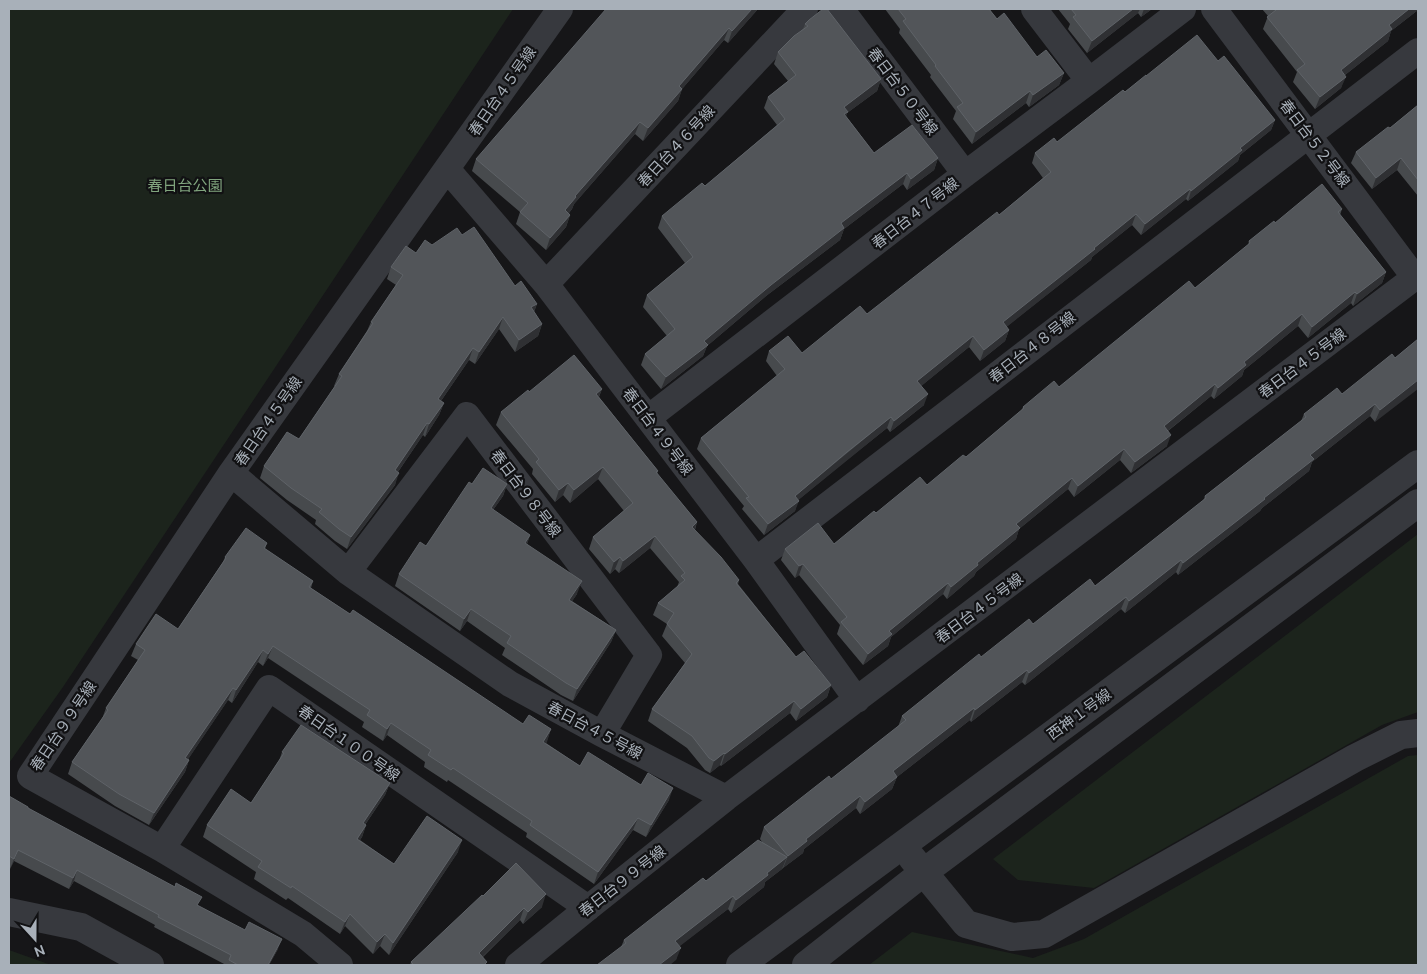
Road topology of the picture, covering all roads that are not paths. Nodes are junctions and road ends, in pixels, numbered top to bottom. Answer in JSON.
{"nodes":[{"id":1,"x":560,"y":9,"type":"edge"},
{"id":2,"x":805,"y":9,"type":"edge"},
{"id":3,"x":841,"y":9,"type":"edge"},
{"id":4,"x":1034,"y":9,"type":"edge"},
{"id":5,"x":1183,"y":9,"type":"edge"},
{"id":6,"x":1214,"y":9,"type":"edge"},
{"id":7,"x":1418,"y":51,"type":"edge"},
{"id":8,"x":1090,"y":81,"type":"junction"},
{"id":9,"x":1309,"y":134,"type":"junction"},
{"id":10,"x":447,"y":170,"type":"junction"},
{"id":11,"x":965,"y":174,"type":"junction"},
{"id":12,"x":1417,"y":276,"type":"edge"},
{"id":13,"x":546,"y":284,"type":"junction"},
{"id":14,"x":648,"y":418,"type":"junction"},
{"id":15,"x":1418,"y":464,"type":"edge"},
{"id":16,"x":231,"y":473,"type":"junction"},
{"id":17,"x":1418,"y":503,"type":"edge"},
{"id":18,"x":756,"y":560,"type":"junction"},
{"id":19,"x":348,"y":572,"type":"junction"},
{"id":20,"x":857,"y":700,"type":"junction"},
{"id":21,"x":1418,"y":733,"type":"edge"},
{"id":22,"x":602,"y":734,"type":"junction"},
{"id":23,"x":726,"y":798,"type":"junction"},
{"id":24,"x":901,"y":845,"type":"junction"},
{"id":25,"x":162,"y":849,"type":"junction"},
{"id":26,"x":924,"y":872,"type":"junction"},
{"id":27,"x":588,"y":908,"type":"junction"},
{"id":28,"x":9,"y":912,"type":"edge"},
{"id":29,"x":150,"y":965,"type":"edge"},
{"id":30,"x":340,"y":965,"type":"edge"},
{"id":31,"x":518,"y":965,"type":"edge"},
{"id":32,"x":740,"y":965,"type":"edge"},
{"id":33,"x":806,"y":965,"type":"edge"}],
"edges":[{"from":1,"to":10,"type":"street","name":"春日台４５号線"},
{"from":2,"to":13,"type":"street","name":"春日台４６号線"},
{"from":3,"to":11,"type":"street","name":"春日台５０号線"},
{"from":4,"to":8,"type":"street"},
{"from":5,"to":8,"type":"street","name":"春日台４７号線"},
{"from":6,"to":9,"type":"street","name":"春日台５２号線"},
{"from":7,"to":9,"type":"street","name":"春日台４８号線"},
{"from":8,"to":11,"type":"street","name":"春日台４７号線"},
{"from":9,"to":12,"type":"street","name":"春日台５２号線"},
{"from":9,"to":18,"type":"street","name":"春日台４８号線"},
{"from":10,"to":13,"type":"street","name":"春日台４９号線"},
{"from":10,"to":16,"type":"street","name":"春日台４５号線"},
{"from":11,"to":14,"type":"street","name":"春日台４７号線"},
{"from":12,"to":20,"type":"street","name":"春日台４５号線"},
{"from":13,"to":14,"type":"street","name":"春日台４９号線"},
{"from":14,"to":18,"type":"street","name":"春日台４９号線"},
{"from":15,"to":24,"type":"street","name":"西神１号線"},
{"from":16,"to":19,"type":"street","name":"春日台４５号線"},
{"from":16,"to":25,"type":"street","name":"春日台９９号線"},
{"from":17,"to":26,"type":"street"},
{"from":18,"to":20,"type":"street","name":"春日台４９号線"},
{"from":19,"to":22,"type":"street","name":"春日台４５号線"},
{"from":19,"to":22,"type":"street","name":"春日台９８号線"},
{"from":20,"to":23,"type":"street","name":"春日台４５号線"},
{"from":21,"to":26,"type":"street"},
{"from":22,"to":23,"type":"street","name":"春日台４５号線"},
{"from":23,"to":27,"type":"street","name":"春日台９９号線"},
{"from":24,"to":26,"type":"street"},
{"from":24,"to":32,"type":"street","name":"西神１号線"},
{"from":25,"to":27,"type":"street","name":"春日台１００号線"},
{"from":25,"to":30,"type":"street","name":"春日台９９号線"},
{"from":26,"to":33,"type":"street"},
{"from":27,"to":31,"type":"street","name":"春日台９９号線"},
{"from":28,"to":29,"type":"street"}]}
